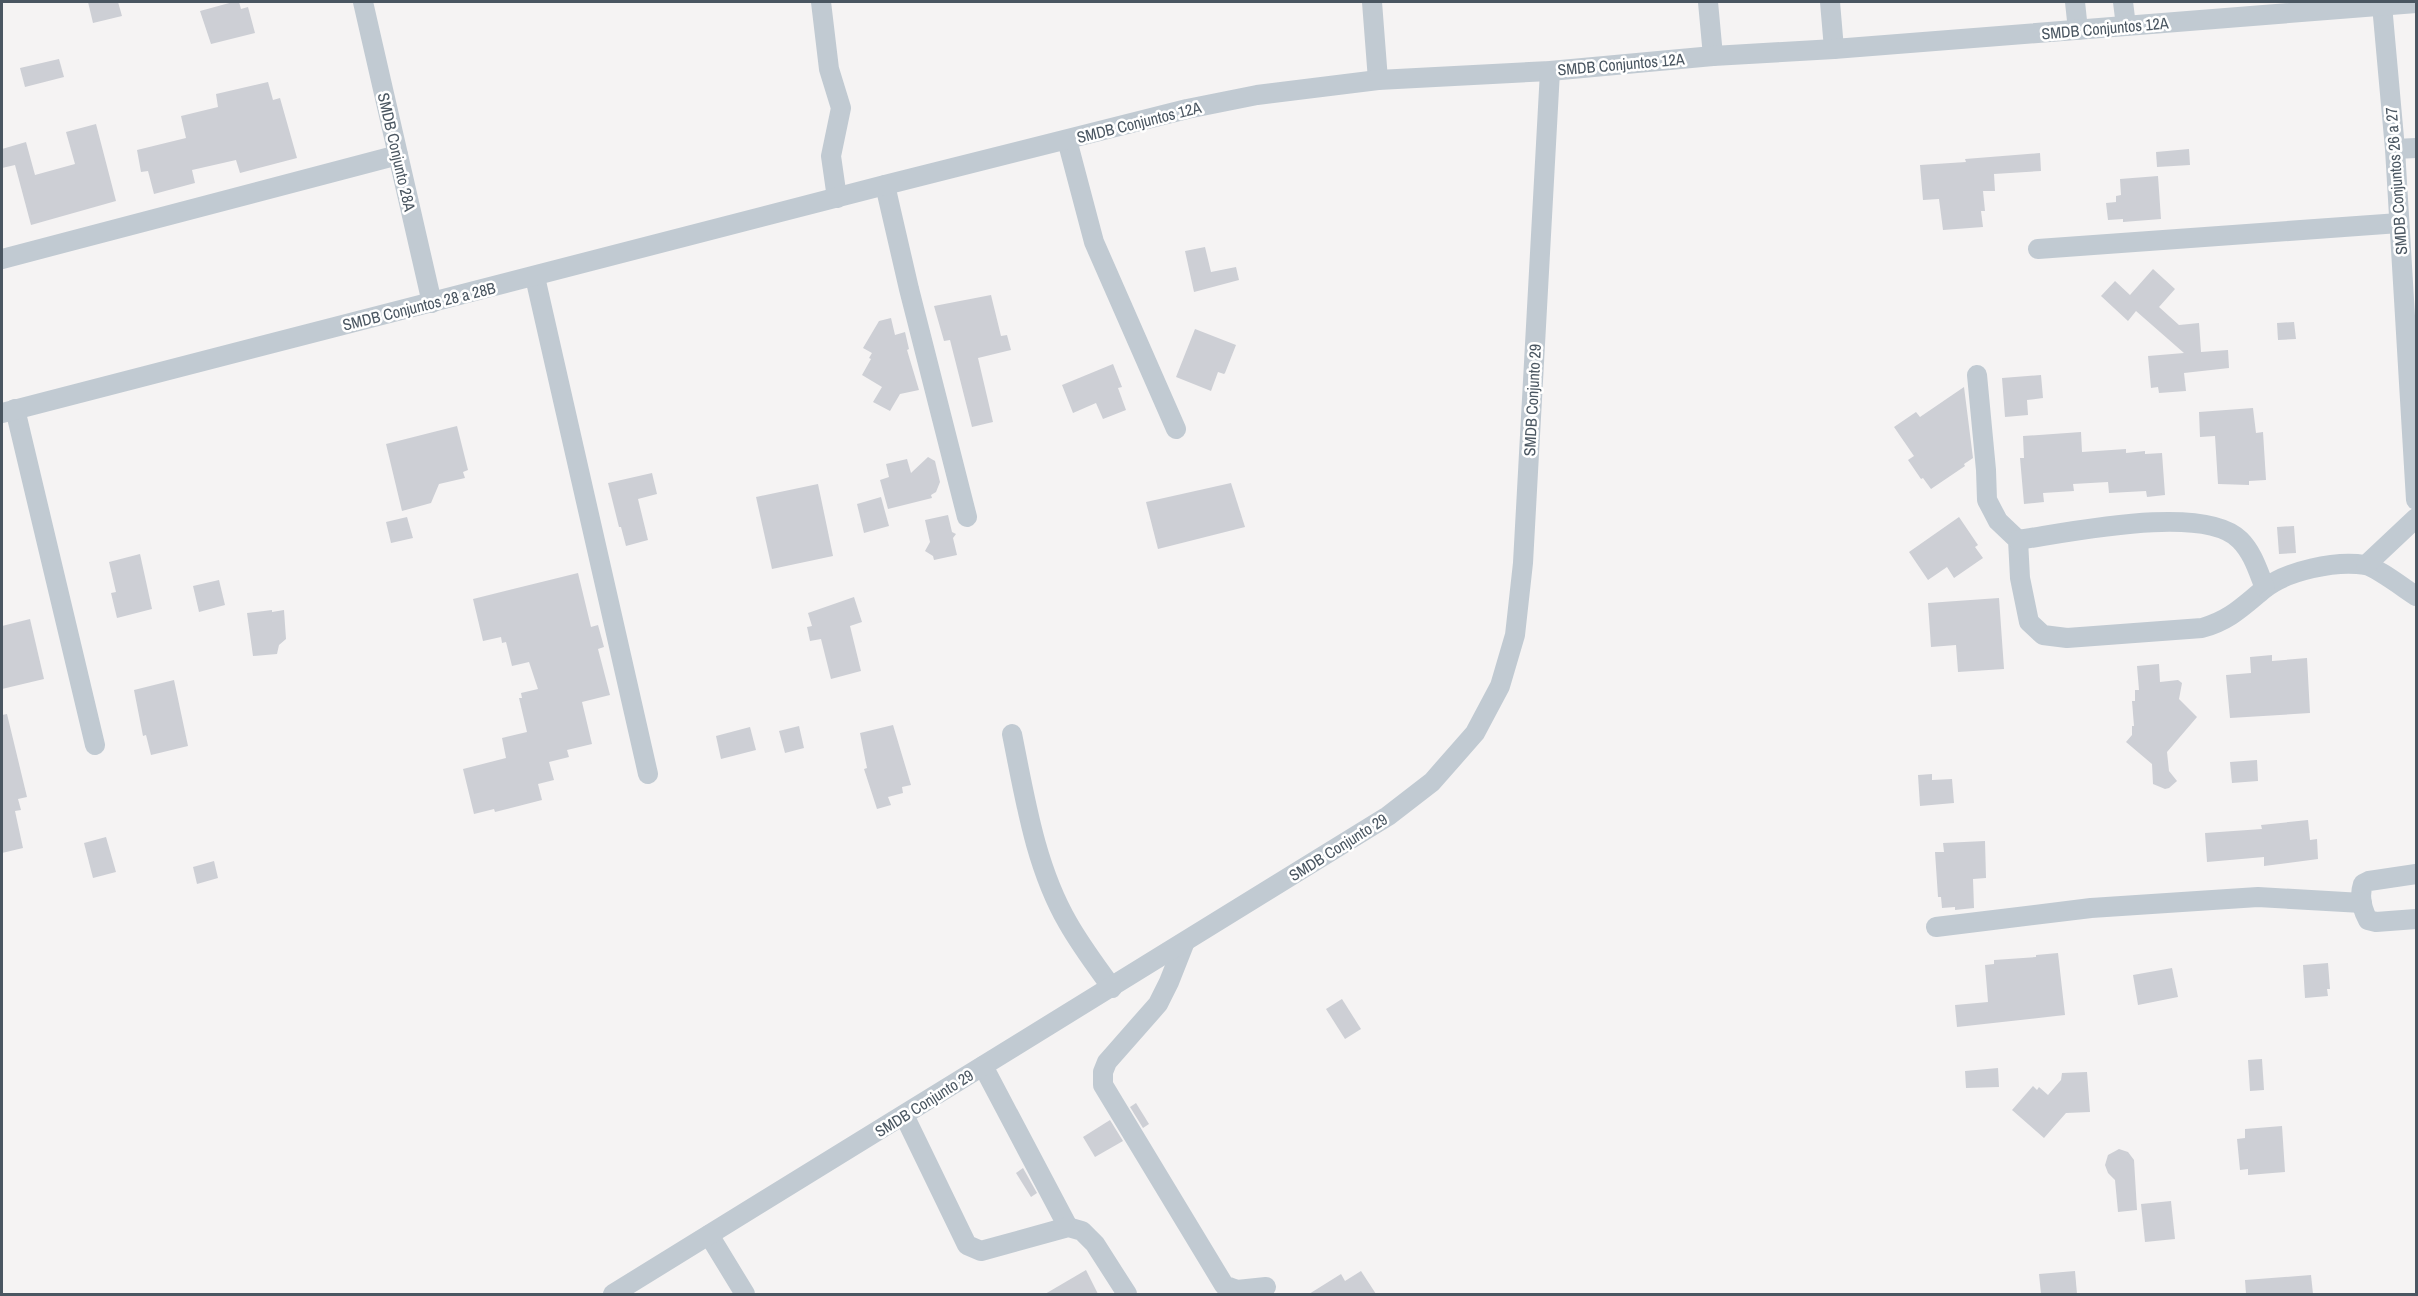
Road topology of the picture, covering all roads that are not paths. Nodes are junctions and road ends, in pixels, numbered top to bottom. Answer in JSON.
{"nodes":[{"id":1,"x":363,"y":2,"type":"edge"},
{"id":2,"x":821,"y":2,"type":"edge"},
{"id":3,"x":1372,"y":2,"type":"edge"},
{"id":4,"x":1708,"y":2,"type":"edge"},
{"id":5,"x":1830,"y":2,"type":"edge"},
{"id":6,"x":2075,"y":2,"type":"edge"},
{"id":7,"x":2123,"y":2,"type":"edge"},
{"id":8,"x":2416,"y":3,"type":"edge"},
{"id":9,"x":2382,"y":5,"type":"junction"},
{"id":10,"x":2126,"y":26,"type":"junction"},
{"id":11,"x":2078,"y":30,"type":"junction"},
{"id":12,"x":1834,"y":49,"type":"junction"},
{"id":13,"x":1713,"y":56,"type":"junction"},
{"id":14,"x":1550,"y":71,"type":"junction"},
{"id":15,"x":1378,"y":80,"type":"junction"},
{"id":16,"x":1067,"y":140,"type":"junction"},
{"id":17,"x":2416,"y":148,"type":"edge"},
{"id":18,"x":2395,"y":150,"type":"junction"},
{"id":19,"x":398,"y":155,"type":"junction"},
{"id":20,"x":885,"y":185,"type":"junction"},
{"id":21,"x":837,"y":198,"type":"junction"},
{"id":22,"x":2399,"y":222,"type":"junction"},
{"id":23,"x":2038,"y":249,"type":"dead end"},
{"id":24,"x":2,"y":259,"type":"edge"},
{"id":25,"x":535,"y":276,"type":"junction"},
{"id":26,"x":432,"y":303,"type":"junction"},
{"id":27,"x":2412,"y":365,"type":"edge"},
{"id":28,"x":1977,"y":375,"type":"dead end"},
{"id":29,"x":8,"y":411,"type":"edge"},
{"id":30,"x":1176,"y":429,"type":"dead end"},
{"id":31,"x":2416,"y":500,"type":"edge"},
{"id":32,"x":967,"y":517,"type":"dead end"},
{"id":33,"x":2416,"y":518,"type":"edge"},
{"id":34,"x":2019,"y":540,"type":"junction"},
{"id":35,"x":2366,"y":565,"type":"junction"},
{"id":36,"x":2265,"y":588,"type":"junction"},
{"id":37,"x":2416,"y":596,"type":"edge"},
{"id":38,"x":1012,"y":734,"type":"dead end"},
{"id":39,"x":95,"y":746,"type":"dead end"},
{"id":40,"x":648,"y":774,"type":"dead end"},
{"id":41,"x":2416,"y":874,"type":"edge"},
{"id":42,"x":2362,"y":903,"type":"junction"},
{"id":43,"x":2416,"y":919,"type":"edge"},
{"id":44,"x":1936,"y":927,"type":"dead end"},
{"id":45,"x":1184,"y":944,"type":"junction"},
{"id":46,"x":1112,"y":988,"type":"junction"},
{"id":47,"x":983,"y":1066,"type":"junction"},
{"id":48,"x":904,"y":1115,"type":"junction"},
{"id":49,"x":1068,"y":1227,"type":"junction"},
{"id":50,"x":709,"y":1235,"type":"junction"},
{"id":51,"x":1266,"y":1287,"type":"dead end"},
{"id":52,"x":613,"y":1294,"type":"edge"},
{"id":53,"x":745,"y":1294,"type":"edge"},
{"id":54,"x":1127,"y":1294,"type":"edge"}],
"edges":[{"from":1,"to":19,"type":"street","name":"SMDB Conjunto 28A"},
{"from":2,"to":21,"type":"street"},
{"from":3,"to":15,"type":"street"},
{"from":4,"to":13,"type":"street"},
{"from":5,"to":12,"type":"street"},
{"from":6,"to":11,"type":"street"},
{"from":7,"to":10,"type":"street"},
{"from":8,"to":9,"type":"street","name":"SMDB Conjuntos 12A"},
{"from":9,"to":10,"type":"street","name":"SMDB Conjuntos 12A"},
{"from":9,"to":18,"type":"street","name":"SMDB Conjuntos 26 a 27"},
{"from":10,"to":11,"type":"street","name":"SMDB Conjuntos 12A"},
{"from":11,"to":12,"type":"street","name":"SMDB Conjuntos 12A"},
{"from":12,"to":13,"type":"street","name":"SMDB Conjuntos 12A"},
{"from":13,"to":14,"type":"street","name":"SMDB Conjuntos 12A"},
{"from":14,"to":15,"type":"street","name":"SMDB Conjuntos 12A"},
{"from":14,"to":45,"type":"street","name":"SMDB Conjunto 29"},
{"from":15,"to":16,"type":"street","name":"SMDB Conjuntos 12A"},
{"from":16,"to":20,"type":"street","name":"SMDB Conjuntos 12A"},
{"from":16,"to":30,"type":"street"},
{"from":17,"to":18,"type":"street"},
{"from":18,"to":22,"type":"street","name":"SMDB Conjuntos 26 a 27"},
{"from":19,"to":24,"type":"street"},
{"from":19,"to":26,"type":"street","name":"SMDB Conjunto 28A"},
{"from":20,"to":21,"type":"street","name":"SMDB Conjuntos 12A"},
{"from":20,"to":32,"type":"street"},
{"from":21,"to":25,"type":"street","name":"SMDB Conjuntos 28 a 28B"},
{"from":22,"to":23,"type":"street"},
{"from":22,"to":27,"type":"street","name":"SMDB Conjuntos 26 a 27"},
{"from":25,"to":26,"type":"street","name":"SMDB Conjuntos 28 a 28B"},
{"from":25,"to":40,"type":"street"},
{"from":26,"to":29,"type":"street","name":"SMDB Conjuntos 28 a 28B"},
{"from":27,"to":31,"type":"street","name":"SMDB Conjuntos 26 a 27"},
{"from":28,"to":34,"type":"street"},
{"from":29,"to":39,"type":"street"},
{"from":33,"to":35,"type":"street"},
{"from":34,"to":36,"type":"street"},
{"from":34,"to":36,"type":"street"},
{"from":35,"to":36,"type":"street"},
{"from":35,"to":37,"type":"street"},
{"from":38,"to":46,"type":"street"},
{"from":41,"to":42,"type":"street"},
{"from":42,"to":43,"type":"street"},
{"from":42,"to":44,"type":"street"},
{"from":45,"to":46,"type":"street","name":"SMDB Conjunto 29"},
{"from":45,"to":51,"type":"street"},
{"from":46,"to":47,"type":"street","name":"SMDB Conjunto 29"},
{"from":47,"to":48,"type":"street","name":"SMDB Conjunto 29"},
{"from":47,"to":49,"type":"street"},
{"from":48,"to":49,"type":"street"},
{"from":48,"to":50,"type":"street","name":"SMDB Conjunto 29"},
{"from":49,"to":54,"type":"street"},
{"from":50,"to":52,"type":"street","name":"SMDB Conjunto 29"},
{"from":50,"to":53,"type":"street"}]}
